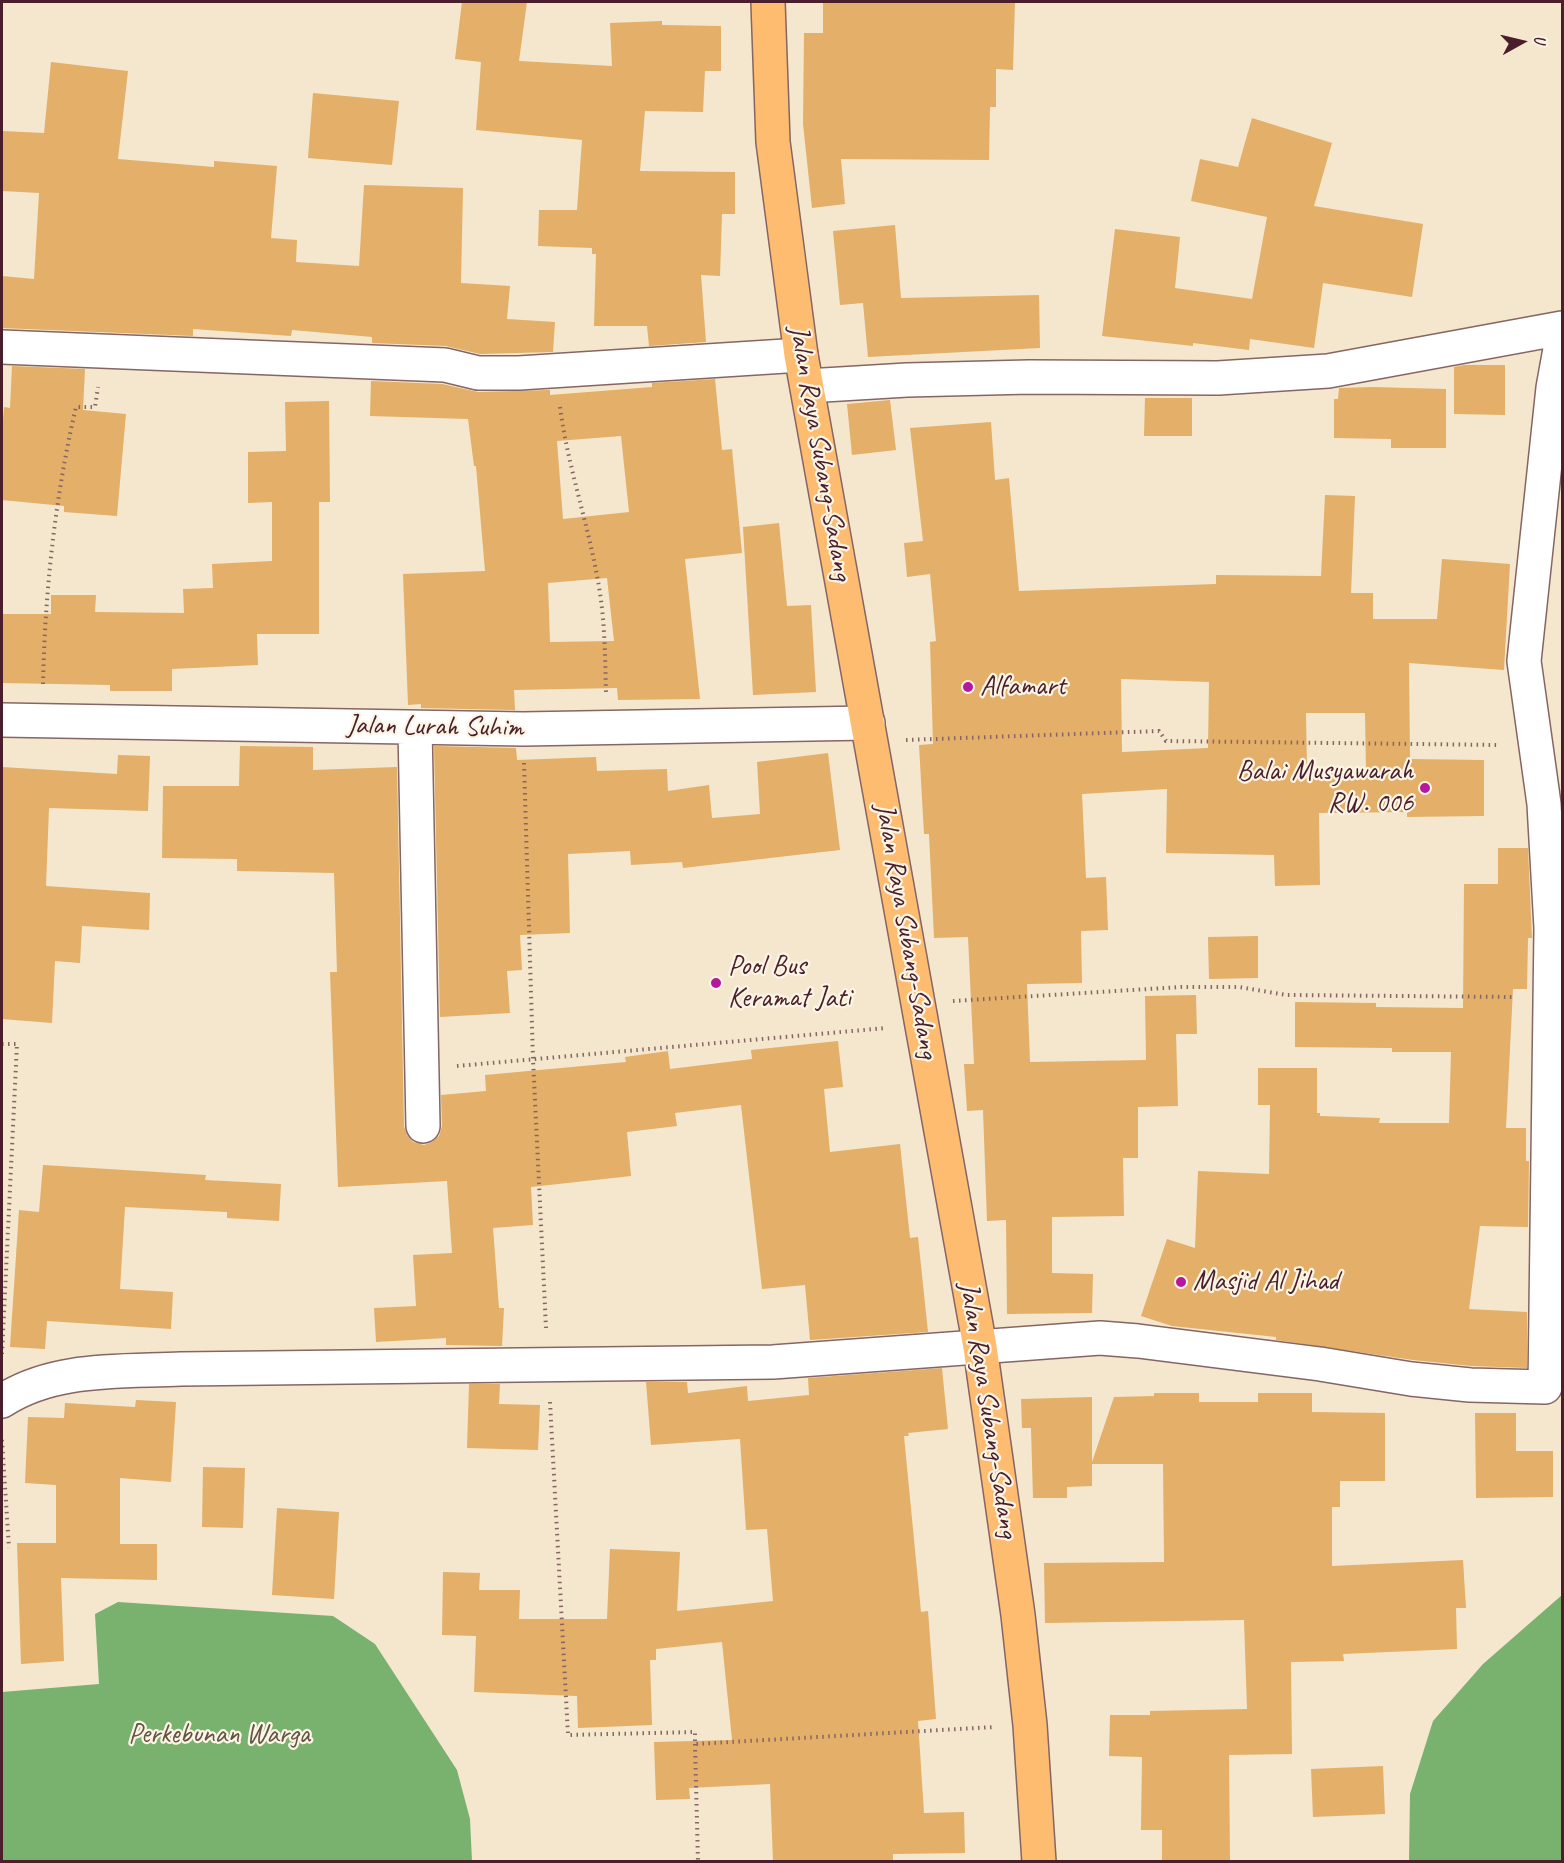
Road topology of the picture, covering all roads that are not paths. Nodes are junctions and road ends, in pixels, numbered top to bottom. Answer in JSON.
{"nodes":[{"id":1,"x":768,"y":2,"type":"edge"},
{"id":2,"x":1563,"y":328,"type":"edge"},
{"id":3,"x":1563,"y":338,"type":"edge"},
{"id":4,"x":2,"y":347,"type":"edge"},
{"id":5,"x":801,"y":355,"type":"junction"},
{"id":6,"x":807,"y":386,"type":"junction"},
{"id":7,"x":2,"y":720,"type":"edge"},
{"id":8,"x":415,"y":728,"type":"junction"},
{"id":9,"x":870,"y":732,"type":"junction"},
{"id":10,"x":423,"y":1126,"type":"dead end"},
{"id":11,"x":980,"y":1347,"type":"junction"},
{"id":12,"x":1554,"y":1388,"type":"edge"},
{"id":13,"x":2,"y":1401,"type":"edge"},
{"id":14,"x":1039,"y":1862,"type":"edge"}],
"edges":[{"from":1,"to":5,"type":"main road","name":"Jalan Raya Subang-Sadang"},
{"from":2,"to":6,"type":"street"},
{"from":3,"to":12,"type":"street"},
{"from":4,"to":5,"type":"street"},
{"from":5,"to":6,"type":"main road","name":"Jalan Raya Subang-Sadang"},
{"from":6,"to":9,"type":"main road","name":"Jalan Raya Subang-Sadang"},
{"from":7,"to":8,"type":"street","name":"Jalan Lurah Suhim"},
{"from":8,"to":9,"type":"street","name":"Jalan Lurah Suhim"},
{"from":8,"to":10,"type":"street"},
{"from":9,"to":11,"type":"main road","name":"Jalan Raya Subang-Sadang"},
{"from":11,"to":12,"type":"street"},
{"from":11,"to":13,"type":"street"},
{"from":11,"to":14,"type":"main road","name":"Jalan Raya Subang-Sadang"}]}
